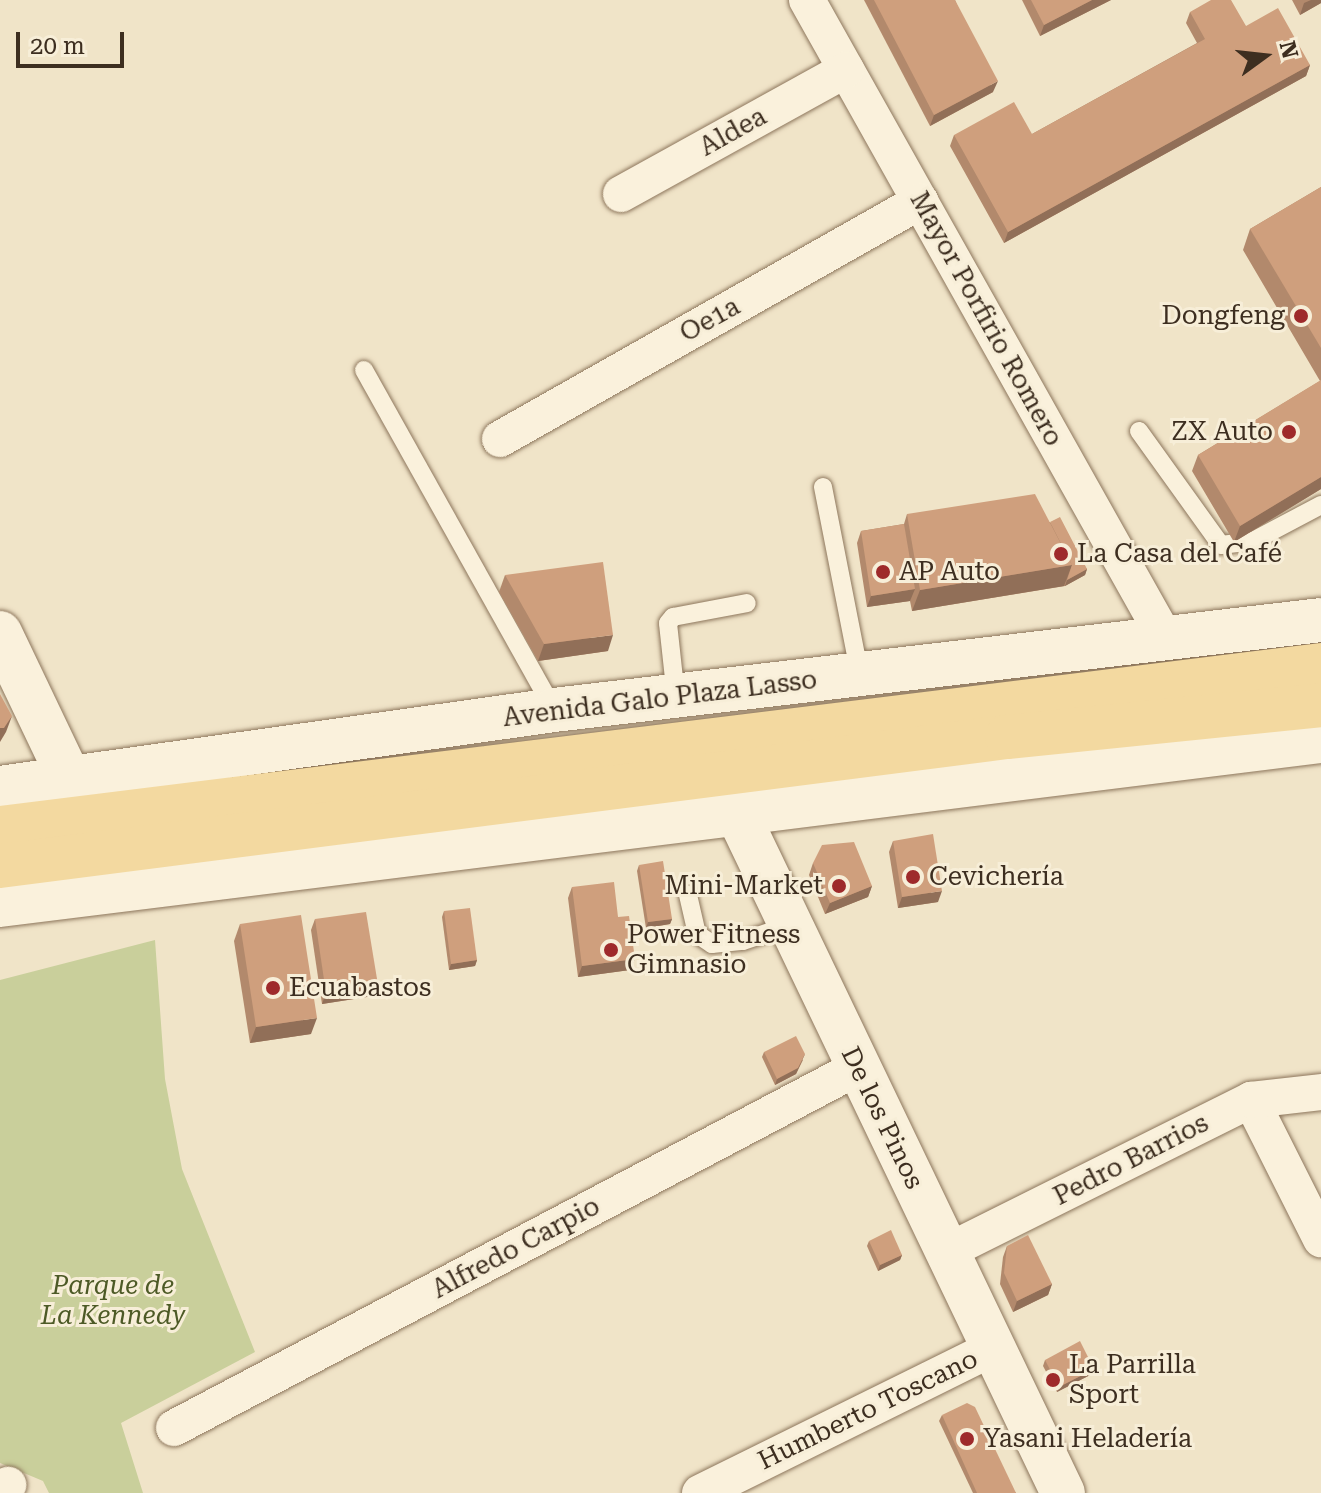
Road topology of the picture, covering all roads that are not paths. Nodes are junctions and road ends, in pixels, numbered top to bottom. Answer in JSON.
{"nodes":[{"id":1,"x":807,"y":0,"type":"edge"},
{"id":2,"x":846,"y":70,"type":"junction"},
{"id":3,"x":621,"y":194,"type":"dead end"},
{"id":4,"x":920,"y":201,"type":"junction"},
{"id":5,"x":364,"y":370,"type":"dead end"},
{"id":6,"x":1139,"y":431,"type":"dead end"},
{"id":7,"x":500,"y":439,"type":"dead end"},
{"id":8,"x":823,"y":487,"type":"dead end"},
{"id":9,"x":1321,"y":505,"type":"edge"},
{"id":10,"x":747,"y":603,"type":"dead end"},
{"id":11,"x":1321,"y":620,"type":"edge"},
{"id":12,"x":0,"y":633,"type":"edge"},
{"id":13,"x":1165,"y":638,"type":"junction"},
{"id":14,"x":1321,"y":665,"type":"edge"},
{"id":15,"x":860,"y":675,"type":"junction"},
{"id":16,"x":676,"y":697,"type":"junction"},
{"id":17,"x":1321,"y":705,"type":"edge"},
{"id":18,"x":554,"y":710,"type":"junction"},
{"id":19,"x":1321,"y":741,"type":"edge"},
{"id":20,"x":710,"y":759,"type":"junction"},
{"id":21,"x":70,"y":780,"type":"junction"},
{"id":22,"x":0,"y":788,"type":"edge"},
{"id":23,"x":738,"y":814,"type":"junction"},
{"id":24,"x":0,"y":828,"type":"edge"},
{"id":25,"x":0,"y":866,"type":"edge"},
{"id":26,"x":688,"y":895,"type":"dead end"},
{"id":27,"x":0,"y":905,"type":"edge"},
{"id":28,"x":790,"y":925,"type":"junction"},
{"id":29,"x":857,"y":1068,"type":"junction"},
{"id":30,"x":1321,"y":1092,"type":"edge"},
{"id":31,"x":1251,"y":1100,"type":"junction"},
{"id":32,"x":1321,"y":1239,"type":"edge"},
{"id":33,"x":948,"y":1251,"type":"junction"},
{"id":34,"x":994,"y":1348,"type":"junction"},
{"id":35,"x":174,"y":1428,"type":"dead end"},
{"id":36,"x":700,"y":1493,"type":"edge"},
{"id":37,"x":1063,"y":1493,"type":"edge"}],
"edges":[{"from":1,"to":2,"type":"street","name":"Mayor Porfirio Romero"},
{"from":2,"to":3,"type":"street","name":"Aldea"},
{"from":2,"to":4,"type":"street","name":"Mayor Porfirio Romero"},
{"from":4,"to":7,"type":"street","name":"Oe1a"},
{"from":4,"to":13,"type":"street","name":"Mayor Porfirio Romero"},
{"from":5,"to":18,"type":"lane"},
{"from":6,"to":9,"type":"lane"},
{"from":8,"to":15,"type":"lane"},
{"from":10,"to":16,"type":"lane"},
{"from":11,"to":13,"type":"main road","name":"Avenida Galo Plaza Lasso"},
{"from":12,"to":21,"type":"main road"},
{"from":13,"to":15,"type":"main road","name":"Avenida Galo Plaza Lasso"},
{"from":14,"to":20,"type":"main road","name":"Avenida Galo Plaza Lasso"},
{"from":15,"to":16,"type":"main road","name":"Avenida Galo Plaza Lasso"},
{"from":16,"to":18,"type":"main road","name":"Avenida Galo Plaza Lasso"},
{"from":17,"to":20,"type":"main road","name":"Avenida Galo Plaza Lasso"},
{"from":18,"to":21,"type":"main road","name":"Avenida Galo Plaza Lasso"},
{"from":19,"to":23,"type":"main road"},
{"from":20,"to":23,"type":"main road","name":"De los Pinos"},
{"from":20,"to":24,"type":"main road","name":"Avenida Galo Plaza Lasso"},
{"from":20,"to":25,"type":"main road","name":"Avenida Galo Plaza Lasso"},
{"from":21,"to":22,"type":"main road","name":"Avenida Galo Plaza Lasso"},
{"from":23,"to":27,"type":"main road"},
{"from":23,"to":28,"type":"main road","name":"De los Pinos"},
{"from":26,"to":28,"type":"lane"},
{"from":28,"to":29,"type":"main road","name":"De los Pinos"},
{"from":29,"to":33,"type":"main road","name":"De los Pinos"},
{"from":29,"to":35,"type":"street","name":"Alfredo Carpio"},
{"from":30,"to":31,"type":"street","name":"Pedro Barrios"},
{"from":31,"to":32,"type":"street"},
{"from":31,"to":33,"type":"street","name":"Pedro Barrios"},
{"from":33,"to":34,"type":"main road","name":"De los Pinos"},
{"from":34,"to":36,"type":"street","name":"Humberto Toscano"},
{"from":34,"to":37,"type":"main road","name":"De los Pinos"}]}
